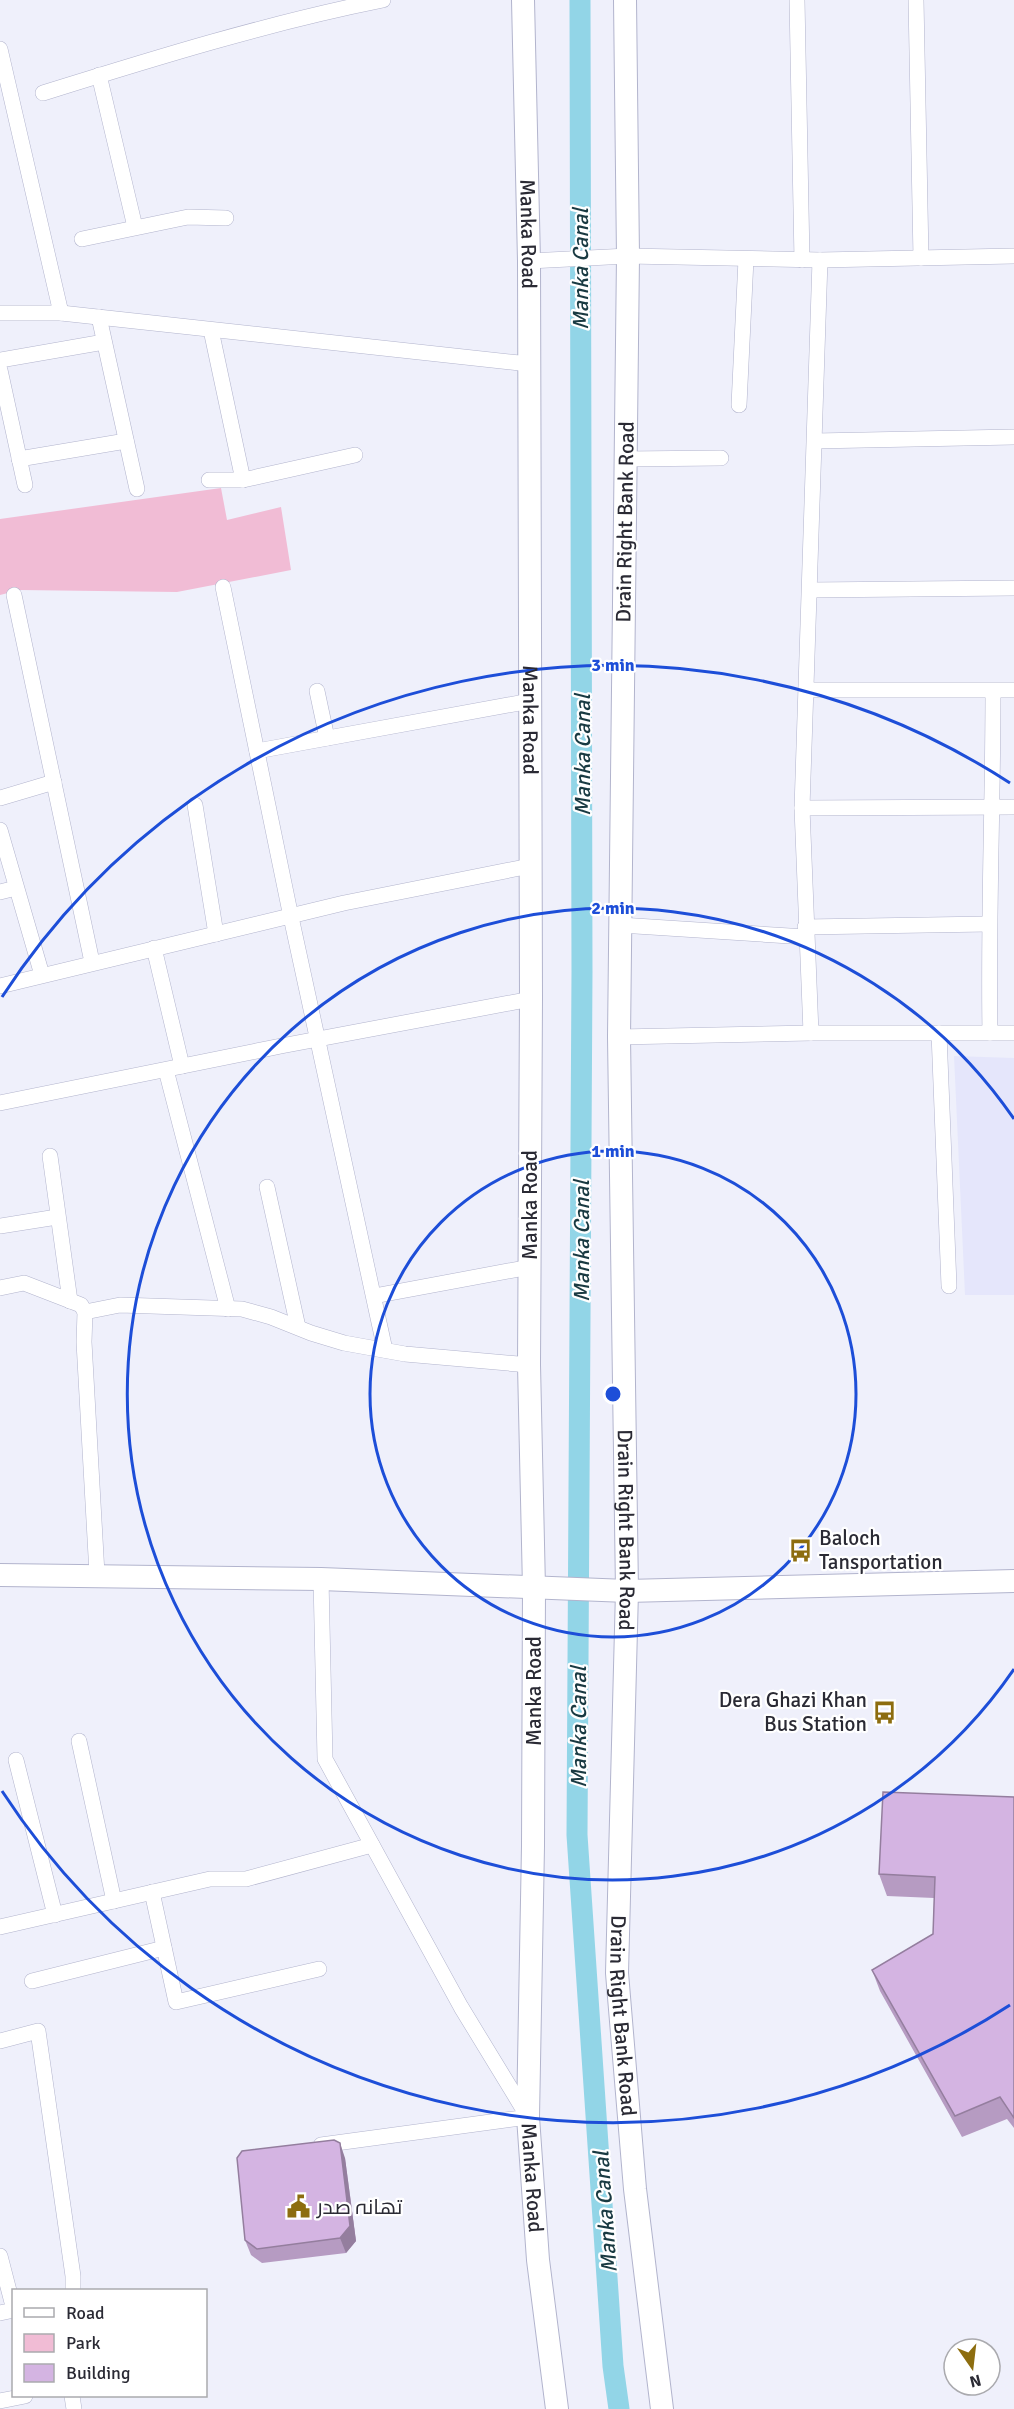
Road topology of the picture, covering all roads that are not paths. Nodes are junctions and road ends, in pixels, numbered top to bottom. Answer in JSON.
{"nodes":[{"id":1,"x":383,"y":0,"type":"edge"},
{"id":2,"x":523,"y":0,"type":"edge"},
{"id":3,"x":625,"y":0,"type":"edge"},
{"id":4,"x":797,"y":0,"type":"edge"},
{"id":5,"x":916,"y":0,"type":"edge"},
{"id":6,"x":0,"y":49,"type":"edge"},
{"id":7,"x":99,"y":75,"type":"junction"},
{"id":8,"x":43,"y":93,"type":"dead end"},
{"id":9,"x":226,"y":218,"type":"dead end"},
{"id":10,"x":135,"y":227,"type":"junction"},
{"id":11,"x":82,"y":239,"type":"dead end"},
{"id":12,"x":628,"y":256,"type":"junction"},
{"id":13,"x":1014,"y":256,"type":"edge"},
{"id":14,"x":921,"y":258,"type":"junction"},
{"id":15,"x":746,"y":259,"type":"junction"},
{"id":16,"x":802,"y":260,"type":"junction"},
{"id":17,"x":529,"y":261,"type":"junction"},
{"id":18,"x":820,"y":261,"type":"junction"},
{"id":19,"x":0,"y":313,"type":"edge"},
{"id":20,"x":61,"y":313,"type":"junction"},
{"id":21,"x":99,"y":317,"type":"junction"},
{"id":22,"x":211,"y":330,"type":"junction"},
{"id":23,"x":104,"y":342,"type":"junction"},
{"id":24,"x":0,"y":360,"type":"edge"},
{"id":25,"x":529,"y":364,"type":"junction"},
{"id":26,"x":0,"y":370,"type":"edge"},
{"id":27,"x":739,"y":405,"type":"dead end"},
{"id":28,"x":5,"y":414,"type":"edge"},
{"id":29,"x":1014,"y":437,"type":"edge"},
{"id":30,"x":126,"y":441,"type":"junction"},
{"id":31,"x":815,"y":441,"type":"junction"},
{"id":32,"x":355,"y":455,"type":"dead end"},
{"id":33,"x":721,"y":458,"type":"dead end"},
{"id":34,"x":19,"y":459,"type":"junction"},
{"id":35,"x":625,"y":459,"type":"junction"},
{"id":36,"x":209,"y":480,"type":"dead end"},
{"id":37,"x":243,"y":480,"type":"junction"},
{"id":38,"x":25,"y":485,"type":"dead end"},
{"id":39,"x":137,"y":489,"type":"dead end"},
{"id":40,"x":223,"y":587,"type":"dead end"},
{"id":41,"x":1014,"y":588,"type":"edge"},
{"id":42,"x":810,"y":590,"type":"junction"},
{"id":43,"x":14,"y":595,"type":"dead end"},
{"id":44,"x":807,"y":690,"type":"junction"},
{"id":45,"x":1014,"y":690,"type":"edge"},
{"id":46,"x":317,"y":691,"type":"dead end"},
{"id":47,"x":993,"y":691,"type":"junction"},
{"id":48,"x":530,"y":701,"type":"junction"},
{"id":49,"x":327,"y":738,"type":"junction"},
{"id":50,"x":256,"y":751,"type":"junction"},
{"id":51,"x":54,"y":782,"type":"junction"},
{"id":52,"x":0,"y":798,"type":"edge"},
{"id":53,"x":195,"y":805,"type":"dead end"},
{"id":54,"x":993,"y":807,"type":"junction"},
{"id":55,"x":1014,"y":807,"type":"edge"},
{"id":56,"x":802,"y":808,"type":"junction"},
{"id":57,"x":0,"y":830,"type":"edge"},
{"id":58,"x":530,"y":866,"type":"junction"},
{"id":59,"x":16,"y":888,"type":"junction"},
{"id":60,"x":0,"y":892,"type":"edge"},
{"id":61,"x":291,"y":917,"type":"junction"},
{"id":62,"x":988,"y":924,"type":"junction"},
{"id":63,"x":620,"y":925,"type":"junction"},
{"id":64,"x":805,"y":932,"type":"junction"},
{"id":65,"x":216,"y":934,"type":"junction"},
{"id":66,"x":154,"y":948,"type":"junction"},
{"id":67,"x":92,"y":962,"type":"junction"},
{"id":68,"x":42,"y":975,"type":"junction"},
{"id":69,"x":0,"y":986,"type":"edge"},
{"id":70,"x":531,"y":999,"type":"junction"},
{"id":71,"x":811,"y":1033,"type":"junction"},
{"id":72,"x":939,"y":1033,"type":"junction"},
{"id":73,"x":990,"y":1033,"type":"junction"},
{"id":74,"x":1014,"y":1033,"type":"edge"},
{"id":75,"x":618,"y":1037,"type":"junction"},
{"id":76,"x":319,"y":1038,"type":"junction"},
{"id":77,"x":182,"y":1066,"type":"junction"},
{"id":78,"x":166,"y":1070,"type":"junction"},
{"id":79,"x":0,"y":1103,"type":"edge"},
{"id":80,"x":50,"y":1156,"type":"dead end"},
{"id":81,"x":267,"y":1187,"type":"dead end"},
{"id":82,"x":57,"y":1217,"type":"junction"},
{"id":83,"x":0,"y":1226,"type":"edge"},
{"id":84,"x":530,"y":1267,"type":"junction"},
{"id":85,"x":949,"y":1286,"type":"dead end"},
{"id":86,"x":0,"y":1288,"type":"edge"},
{"id":87,"x":374,"y":1296,"type":"junction"},
{"id":88,"x":70,"y":1301,"type":"junction"},
{"id":89,"x":228,"y":1309,"type":"junction"},
{"id":90,"x":85,"y":1312,"type":"junction"},
{"id":91,"x":298,"y":1327,"type":"junction"},
{"id":92,"x":386,"y":1350,"type":"junction"},
{"id":93,"x":529,"y":1365,"type":"junction"},
{"id":94,"x":97,"y":1574,"type":"junction"},
{"id":95,"x":0,"y":1575,"type":"edge"},
{"id":96,"x":321,"y":1579,"type":"junction"},
{"id":97,"x":1014,"y":1581,"type":"edge"},
{"id":98,"x":534,"y":1588,"type":"junction"},
{"id":99,"x":627,"y":1591,"type":"junction"},
{"id":100,"x":79,"y":1742,"type":"dead end"},
{"id":101,"x":16,"y":1760,"type":"dead end"},
{"id":102,"x":372,"y":1845,"type":"junction"},
{"id":103,"x":152,"y":1892,"type":"junction"},
{"id":104,"x":114,"y":1901,"type":"junction"},
{"id":105,"x":55,"y":1915,"type":"junction"},
{"id":106,"x":0,"y":1927,"type":"edge"},
{"id":107,"x":164,"y":1948,"type":"junction"},
{"id":108,"x":319,"y":1969,"type":"dead end"},
{"id":109,"x":32,"y":1981,"type":"dead end"},
{"id":110,"x":0,"y":2041,"type":"edge"},
{"id":111,"x":528,"y":2117,"type":"junction"},
{"id":112,"x":318,"y":2145,"type":"edge"},
{"id":113,"x":0,"y":2256,"type":"edge"},
{"id":114,"x":73,"y":2289,"type":"edge"},
{"id":115,"x":12,"y":2302,"type":"edge"},
{"id":116,"x":20,"y":2397,"type":"edge"},
{"id":117,"x":0,"y":2401,"type":"edge"},
{"id":118,"x":556,"y":2409,"type":"edge"},
{"id":119,"x":662,"y":2409,"type":"edge"}],
"edges":[{"from":1,"to":7,"type":"street"},
{"from":2,"to":17,"type":"main road","name":"Manka Road"},
{"from":3,"to":12,"type":"main road","name":"Drain Right Bank Road"},
{"from":4,"to":16,"type":"street"},
{"from":5,"to":14,"type":"street"},
{"from":6,"to":20,"type":"street"},
{"from":7,"to":8,"type":"street"},
{"from":7,"to":10,"type":"street"},
{"from":9,"to":10,"type":"street"},
{"from":10,"to":11,"type":"street"},
{"from":12,"to":15,"type":"street"},
{"from":12,"to":17,"type":"street"},
{"from":12,"to":35,"type":"main road","name":"Drain Right Bank Road"},
{"from":13,"to":14,"type":"street"},
{"from":14,"to":18,"type":"street"},
{"from":15,"to":16,"type":"street"},
{"from":15,"to":27,"type":"street"},
{"from":16,"to":18,"type":"street"},
{"from":17,"to":25,"type":"main road","name":"Manka Road"},
{"from":18,"to":31,"type":"street"},
{"from":19,"to":20,"type":"street"},
{"from":20,"to":21,"type":"street"},
{"from":21,"to":22,"type":"street"},
{"from":21,"to":23,"type":"street"},
{"from":22,"to":25,"type":"street"},
{"from":22,"to":37,"type":"street"},
{"from":23,"to":24,"type":"street"},
{"from":23,"to":30,"type":"street"},
{"from":25,"to":48,"type":"main road","name":"Manka Road"},
{"from":26,"to":28,"type":"street"},
{"from":28,"to":34,"type":"street"},
{"from":29,"to":31,"type":"street"},
{"from":30,"to":34,"type":"street"},
{"from":30,"to":39,"type":"street"},
{"from":31,"to":42,"type":"street"},
{"from":32,"to":37,"type":"street"},
{"from":33,"to":35,"type":"street"},
{"from":34,"to":38,"type":"street"},
{"from":35,"to":63,"type":"main road","name":"Drain Right Bank Road"},
{"from":36,"to":37,"type":"street"},
{"from":40,"to":50,"type":"street"},
{"from":41,"to":42,"type":"street"},
{"from":42,"to":44,"type":"street"},
{"from":43,"to":51,"type":"street"},
{"from":44,"to":47,"type":"street"},
{"from":44,"to":56,"type":"street"},
{"from":45,"to":47,"type":"street"},
{"from":46,"to":49,"type":"street"},
{"from":47,"to":54,"type":"street"},
{"from":48,"to":49,"type":"street"},
{"from":48,"to":58,"type":"main road","name":"Manka Road"},
{"from":49,"to":50,"type":"street"},
{"from":50,"to":61,"type":"street"},
{"from":51,"to":52,"type":"street"},
{"from":51,"to":67,"type":"street"},
{"from":53,"to":65,"type":"street"},
{"from":54,"to":55,"type":"street"},
{"from":54,"to":56,"type":"street"},
{"from":54,"to":62,"type":"street"},
{"from":56,"to":64,"type":"street"},
{"from":57,"to":59,"type":"street"},
{"from":58,"to":61,"type":"street"},
{"from":58,"to":70,"type":"main road","name":"Manka Road"},
{"from":59,"to":60,"type":"street"},
{"from":59,"to":68,"type":"street"},
{"from":61,"to":65,"type":"street"},
{"from":61,"to":76,"type":"street"},
{"from":62,"to":64,"type":"street"},
{"from":62,"to":73,"type":"street"},
{"from":63,"to":64,"type":"street"},
{"from":63,"to":75,"type":"main road","name":"Drain Right Bank Road"},
{"from":64,"to":71,"type":"street"},
{"from":65,"to":66,"type":"street"},
{"from":66,"to":67,"type":"street"},
{"from":66,"to":77,"type":"street"},
{"from":67,"to":68,"type":"street"},
{"from":68,"to":69,"type":"street"},
{"from":70,"to":76,"type":"street"},
{"from":70,"to":84,"type":"main road","name":"Manka Road"},
{"from":71,"to":72,"type":"street"},
{"from":71,"to":75,"type":"street"},
{"from":72,"to":73,"type":"street"},
{"from":72,"to":85,"type":"street"},
{"from":73,"to":74,"type":"street"},
{"from":75,"to":99,"type":"main road","name":"Drain Right Bank Road"},
{"from":76,"to":77,"type":"street"},
{"from":76,"to":87,"type":"street"},
{"from":77,"to":78,"type":"street"},
{"from":78,"to":79,"type":"street"},
{"from":78,"to":89,"type":"street"},
{"from":80,"to":82,"type":"street"},
{"from":81,"to":91,"type":"street"},
{"from":82,"to":83,"type":"street"},
{"from":82,"to":88,"type":"street"},
{"from":84,"to":87,"type":"street"},
{"from":84,"to":93,"type":"main road","name":"Manka Road"},
{"from":86,"to":88,"type":"street"},
{"from":87,"to":92,"type":"street"},
{"from":88,"to":90,"type":"street"},
{"from":89,"to":90,"type":"street"},
{"from":89,"to":91,"type":"street"},
{"from":90,"to":94,"type":"street"},
{"from":91,"to":92,"type":"street"},
{"from":92,"to":93,"type":"street"},
{"from":93,"to":98,"type":"main road","name":"Manka Road"},
{"from":94,"to":95,"type":"main road"},
{"from":94,"to":96,"type":"main road"},
{"from":96,"to":98,"type":"main road"},
{"from":96,"to":102,"type":"street"},
{"from":97,"to":99,"type":"main road"},
{"from":98,"to":99,"type":"main road"},
{"from":98,"to":111,"type":"main road","name":"Manka Road"},
{"from":99,"to":119,"type":"main road","name":"Drain Right Bank Road"},
{"from":100,"to":104,"type":"street"},
{"from":101,"to":105,"type":"street"},
{"from":102,"to":103,"type":"street"},
{"from":102,"to":111,"type":"street"},
{"from":103,"to":104,"type":"street"},
{"from":103,"to":107,"type":"street"},
{"from":104,"to":105,"type":"street"},
{"from":105,"to":106,"type":"street"},
{"from":107,"to":108,"type":"street"},
{"from":107,"to":109,"type":"street"},
{"from":110,"to":114,"type":"street"},
{"from":111,"to":112,"type":"street"},
{"from":111,"to":118,"type":"main road","name":"Manka Road"},
{"from":113,"to":115,"type":"street"},
{"from":116,"to":117,"type":"street"}]}
